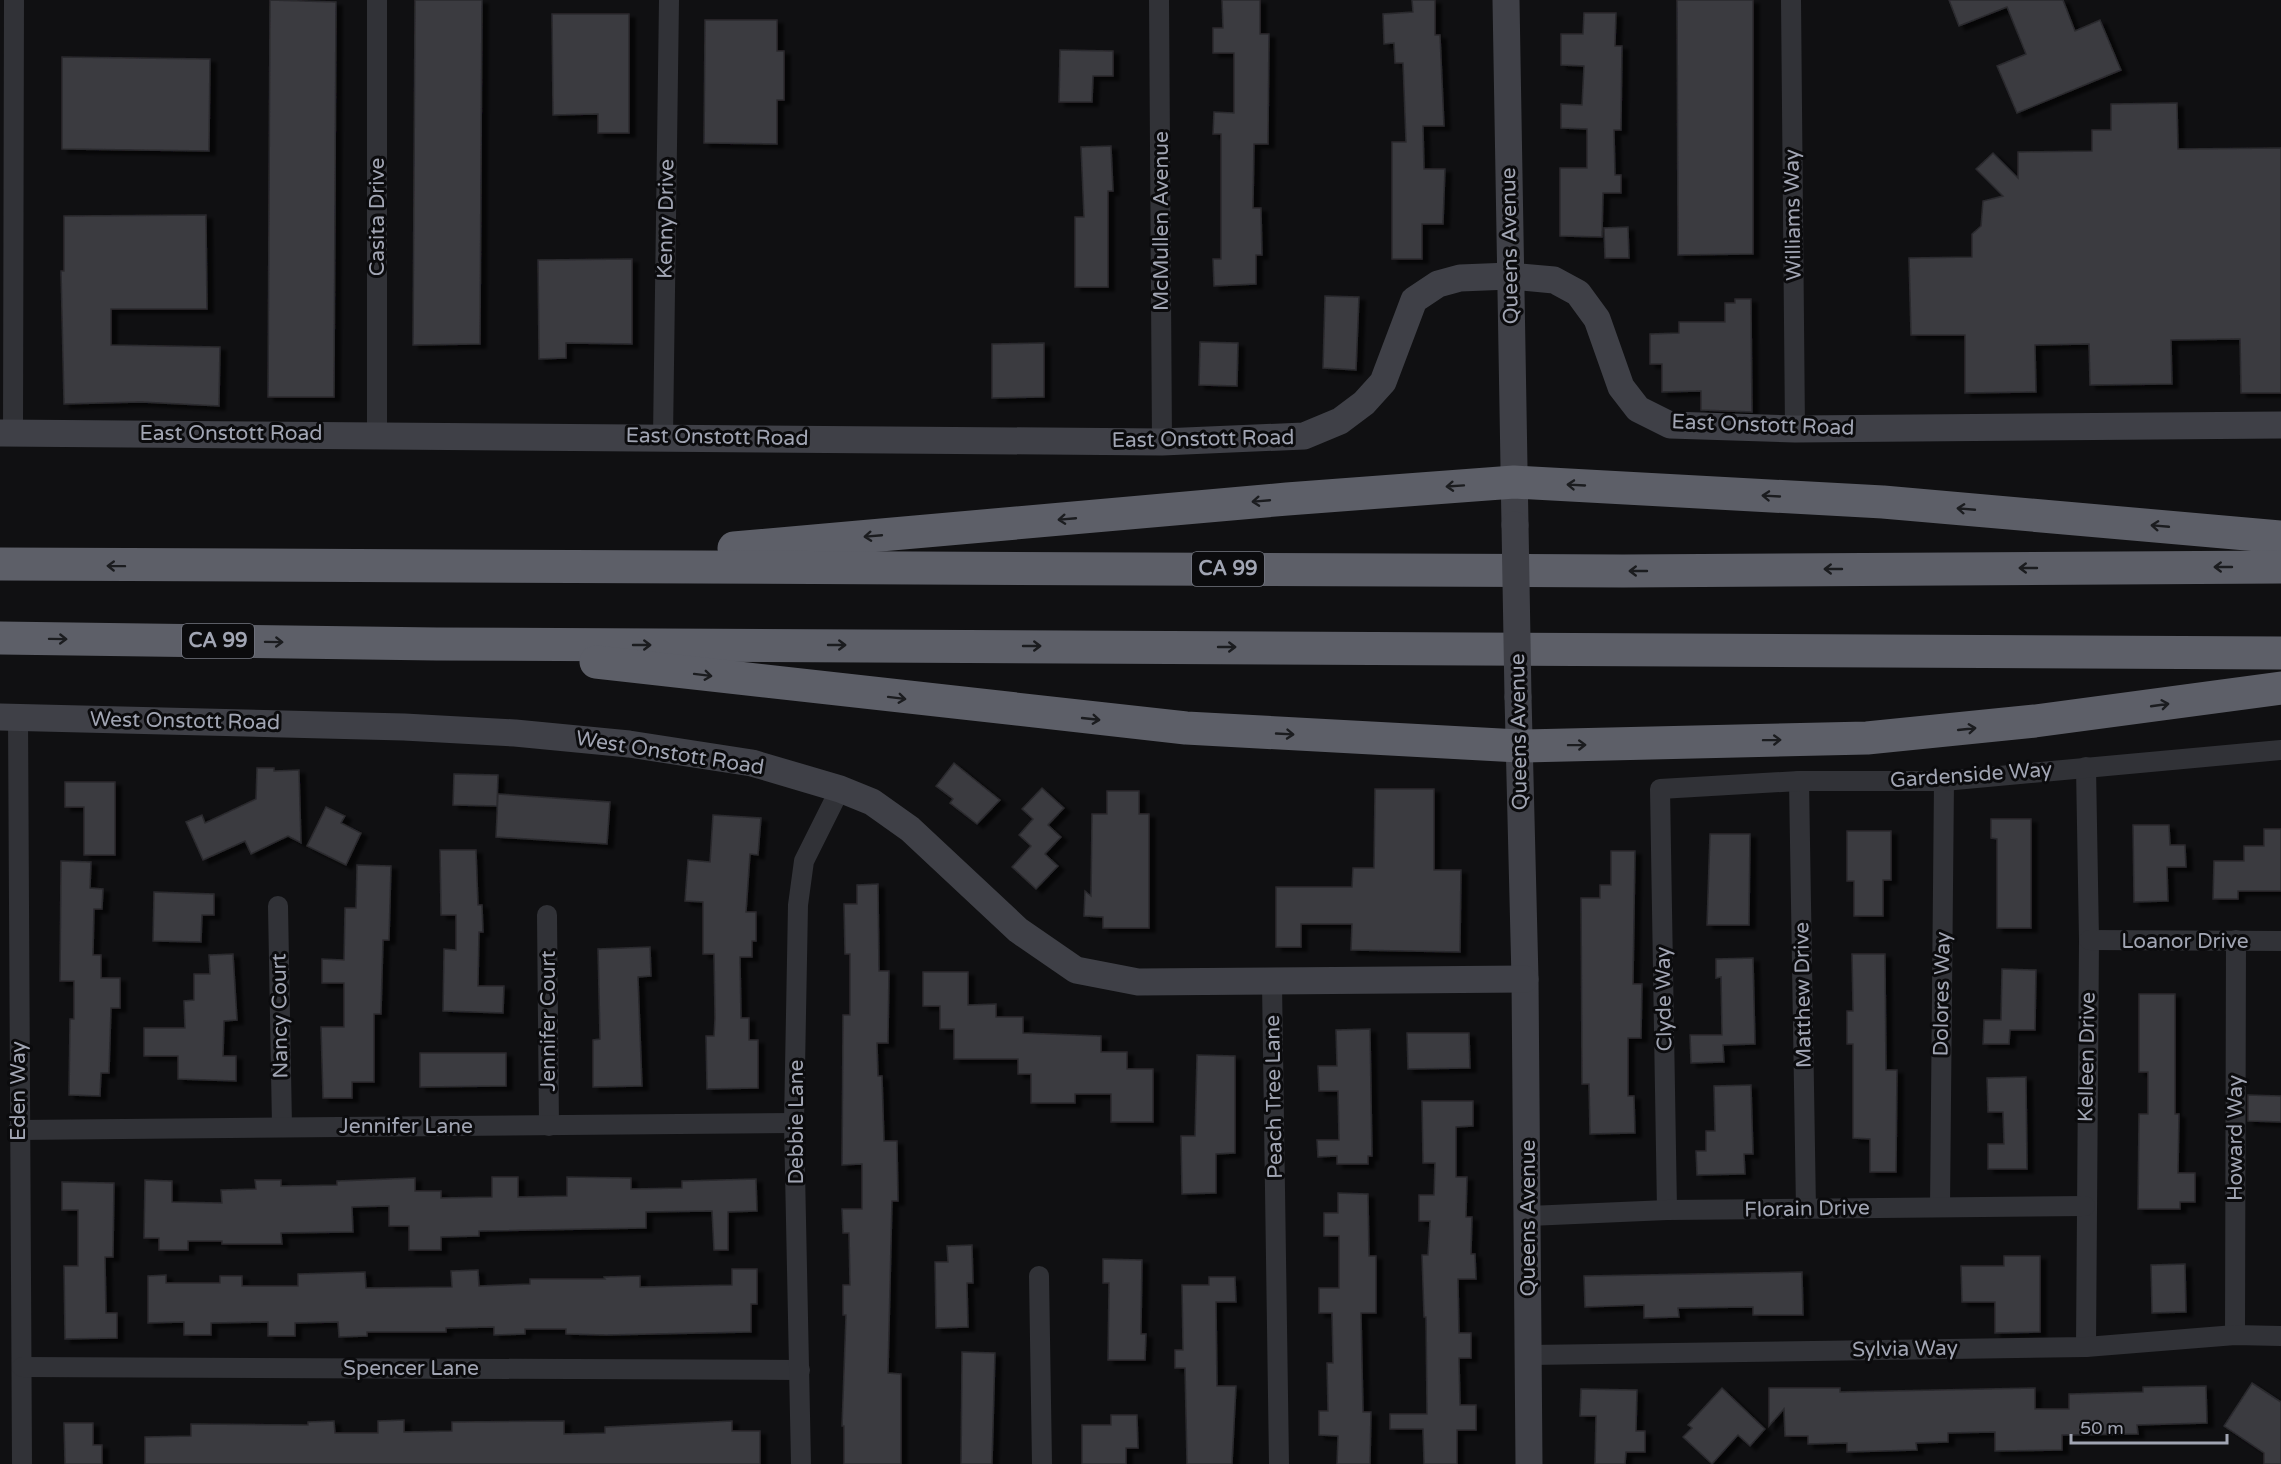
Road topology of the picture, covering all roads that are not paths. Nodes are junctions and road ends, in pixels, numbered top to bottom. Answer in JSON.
{"nodes":[{"id":1,"x":14,"y":0,"type":"edge"},
{"id":2,"x":377,"y":0,"type":"edge"},
{"id":3,"x":669,"y":0,"type":"edge"},
{"id":4,"x":1160,"y":0,"type":"edge"},
{"id":5,"x":1506,"y":0,"type":"edge"},
{"id":6,"x":1791,"y":0,"type":"edge"},
{"id":7,"x":1510,"y":276,"type":"junction"},
{"id":8,"x":2281,"y":425,"type":"edge"},
{"id":9,"x":1795,"y":429,"type":"junction"},
{"id":10,"x":6,"y":433,"type":"edge"},
{"id":11,"x":377,"y":434,"type":"junction"},
{"id":12,"x":663,"y":437,"type":"junction"},
{"id":13,"x":1162,"y":442,"type":"junction"},
{"id":14,"x":1514,"y":482,"type":"junction"},
{"id":15,"x":2281,"y":537,"type":"edge"},
{"id":16,"x":0,"y":564,"type":"edge"},
{"id":17,"x":174,"y":566,"type":"junction"},
{"id":18,"x":2281,"y":567,"type":"edge"},
{"id":19,"x":0,"y":638,"type":"edge"},
{"id":20,"x":437,"y":644,"type":"junction"},
{"id":21,"x":2281,"y":653,"type":"edge"},
{"id":22,"x":2281,"y":688,"type":"edge"},
{"id":23,"x":9,"y":717,"type":"edge"},
{"id":24,"x":1519,"y":746,"type":"junction"},
{"id":25,"x":2281,"y":750,"type":"edge"},
{"id":26,"x":2086,"y":767,"type":"junction"},
{"id":27,"x":1799,"y":781,"type":"junction"},
{"id":28,"x":1944,"y":781,"type":"junction"},
{"id":29,"x":840,"y":789,"type":"junction"},
{"id":30,"x":1660,"y":789,"type":"joint"},
{"id":31,"x":278,"y":906,"type":"dead end"},
{"id":32,"x":547,"y":915,"type":"dead end"},
{"id":33,"x":2089,"y":940,"type":"junction"},
{"id":34,"x":2236,"y":940,"type":"junction"},
{"id":35,"x":2281,"y":941,"type":"edge"},
{"id":36,"x":1525,"y":979,"type":"junction"},
{"id":37,"x":1272,"y":983,"type":"junction"},
{"id":38,"x":794,"y":1123,"type":"junction"},
{"id":39,"x":282,"y":1126,"type":"junction"},
{"id":40,"x":549,"y":1126,"type":"junction"},
{"id":41,"x":18,"y":1130,"type":"junction"},
{"id":42,"x":2085,"y":1206,"type":"junction"},
{"id":43,"x":1940,"y":1207,"type":"junction"},
{"id":44,"x":1806,"y":1209,"type":"junction"},
{"id":45,"x":1667,"y":1210,"type":"junction"},
{"id":46,"x":1529,"y":1216,"type":"junction"},
{"id":47,"x":1039,"y":1276,"type":"dead end"},
{"id":48,"x":2235,"y":1335,"type":"junction"},
{"id":49,"x":2281,"y":1336,"type":"edge"},
{"id":50,"x":2086,"y":1347,"type":"junction"},
{"id":51,"x":1529,"y":1355,"type":"junction"},
{"id":52,"x":22,"y":1367,"type":"junction"},
{"id":53,"x":800,"y":1370,"type":"junction"},
{"id":54,"x":22,"y":1464,"type":"edge"},
{"id":55,"x":801,"y":1464,"type":"edge"},
{"id":56,"x":1042,"y":1464,"type":"edge"},
{"id":57,"x":1279,"y":1464,"type":"edge"},
{"id":58,"x":1529,"y":1464,"type":"edge"}],
"edges":[{"from":1,"to":10,"type":"street"},
{"from":2,"to":11,"type":"street","name":"Casita Drive"},
{"from":3,"to":12,"type":"street","name":"Kenny Drive"},
{"from":4,"to":13,"type":"street","name":"McMullen Avenue"},
{"from":5,"to":7,"type":"street","name":"Queens Avenue"},
{"from":6,"to":9,"type":"street","name":"Williams Way"},
{"from":7,"to":9,"type":"street","name":"East Onstott Road"},
{"from":7,"to":13,"type":"street","name":"East Onstott Road"},
{"from":7,"to":14,"type":"street","name":"Queens Avenue"},
{"from":8,"to":9,"type":"street","name":"East Onstott Road"},
{"from":10,"to":11,"type":"street","name":"East Onstott Road"},
{"from":11,"to":12,"type":"street","name":"East Onstott Road"},
{"from":12,"to":13,"type":"street","name":"East Onstott Road"},
{"from":15,"to":14,"type":"highway","one_way":true},
{"from":14,"to":17,"type":"highway","one_way":true},
{"from":14,"to":24,"type":"street","name":"Queens Avenue","bridge":true},
{"from":17,"to":16,"type":"highway","number":"CA 99","one_way":true},
{"from":18,"to":17,"type":"highway","number":"CA 99","one_way":true},
{"from":19,"to":20,"type":"highway","number":"CA 99","one_way":true},
{"from":20,"to":21,"type":"highway","number":"CA 99","one_way":true},
{"from":20,"to":24,"type":"highway","one_way":true},
{"from":24,"to":22,"type":"highway","one_way":true},
{"from":23,"to":29,"type":"street","name":"West Onstott Road"},
{"from":23,"to":41,"type":"street","name":"Eden Way"},
{"from":24,"to":36,"type":"street","name":"Queens Avenue"},
{"from":25,"to":26,"type":"street","name":"Gardenside Way"},
{"from":26,"to":28,"type":"street","name":"Gardenside Way"},
{"from":26,"to":33,"type":"street","name":"Kelleen Drive"},
{"from":27,"to":28,"type":"street","name":"Gardenside Way"},
{"from":27,"to":30,"type":"street","name":"Gardenside Way"},
{"from":27,"to":44,"type":"street","name":"Matthew Drive"},
{"from":28,"to":43,"type":"street","name":"Dolores Way"},
{"from":29,"to":37,"type":"street","name":"West Onstott Road"},
{"from":29,"to":38,"type":"street","name":"Debbie Lane"},
{"from":30,"to":45,"type":"street","name":"Clyde Way"},
{"from":31,"to":39,"type":"street","name":"Nancy Court"},
{"from":32,"to":40,"type":"street","name":"Jennifer Court"},
{"from":33,"to":34,"type":"street","name":"Loanor Drive"},
{"from":33,"to":42,"type":"street","name":"Kelleen Drive"},
{"from":34,"to":35,"type":"street","name":"Loanor Drive"},
{"from":34,"to":48,"type":"street","name":"Howard Way"},
{"from":36,"to":37,"type":"street"},
{"from":36,"to":46,"type":"street","name":"Queens Avenue"},
{"from":37,"to":57,"type":"street","name":"Peach Tree Lane"},
{"from":38,"to":40,"type":"street","name":"Jennifer Lane"},
{"from":38,"to":53,"type":"street","name":"Debbie Lane"},
{"from":39,"to":40,"type":"street","name":"Jennifer Lane"},
{"from":39,"to":41,"type":"street","name":"Jennifer Lane"},
{"from":41,"to":52,"type":"street","name":"Eden Way"},
{"from":42,"to":43,"type":"street","name":"Florain Drive"},
{"from":42,"to":50,"type":"street","name":"Kelleen Drive"},
{"from":43,"to":44,"type":"street","name":"Florain Drive"},
{"from":44,"to":45,"type":"street","name":"Florain Drive"},
{"from":45,"to":46,"type":"street","name":"Florain Drive"},
{"from":46,"to":51,"type":"street","name":"Queens Avenue"},
{"from":47,"to":56,"type":"street"},
{"from":48,"to":49,"type":"street","name":"Sylvia Way"},
{"from":48,"to":50,"type":"street","name":"Sylvia Way"},
{"from":50,"to":51,"type":"street","name":"Sylvia Way"},
{"from":51,"to":58,"type":"street","name":"Queens Avenue"},
{"from":52,"to":53,"type":"street","name":"Spencer Lane"},
{"from":52,"to":54,"type":"street","name":"Eden Way"},
{"from":53,"to":55,"type":"street","name":"Debbie Lane"}]}
